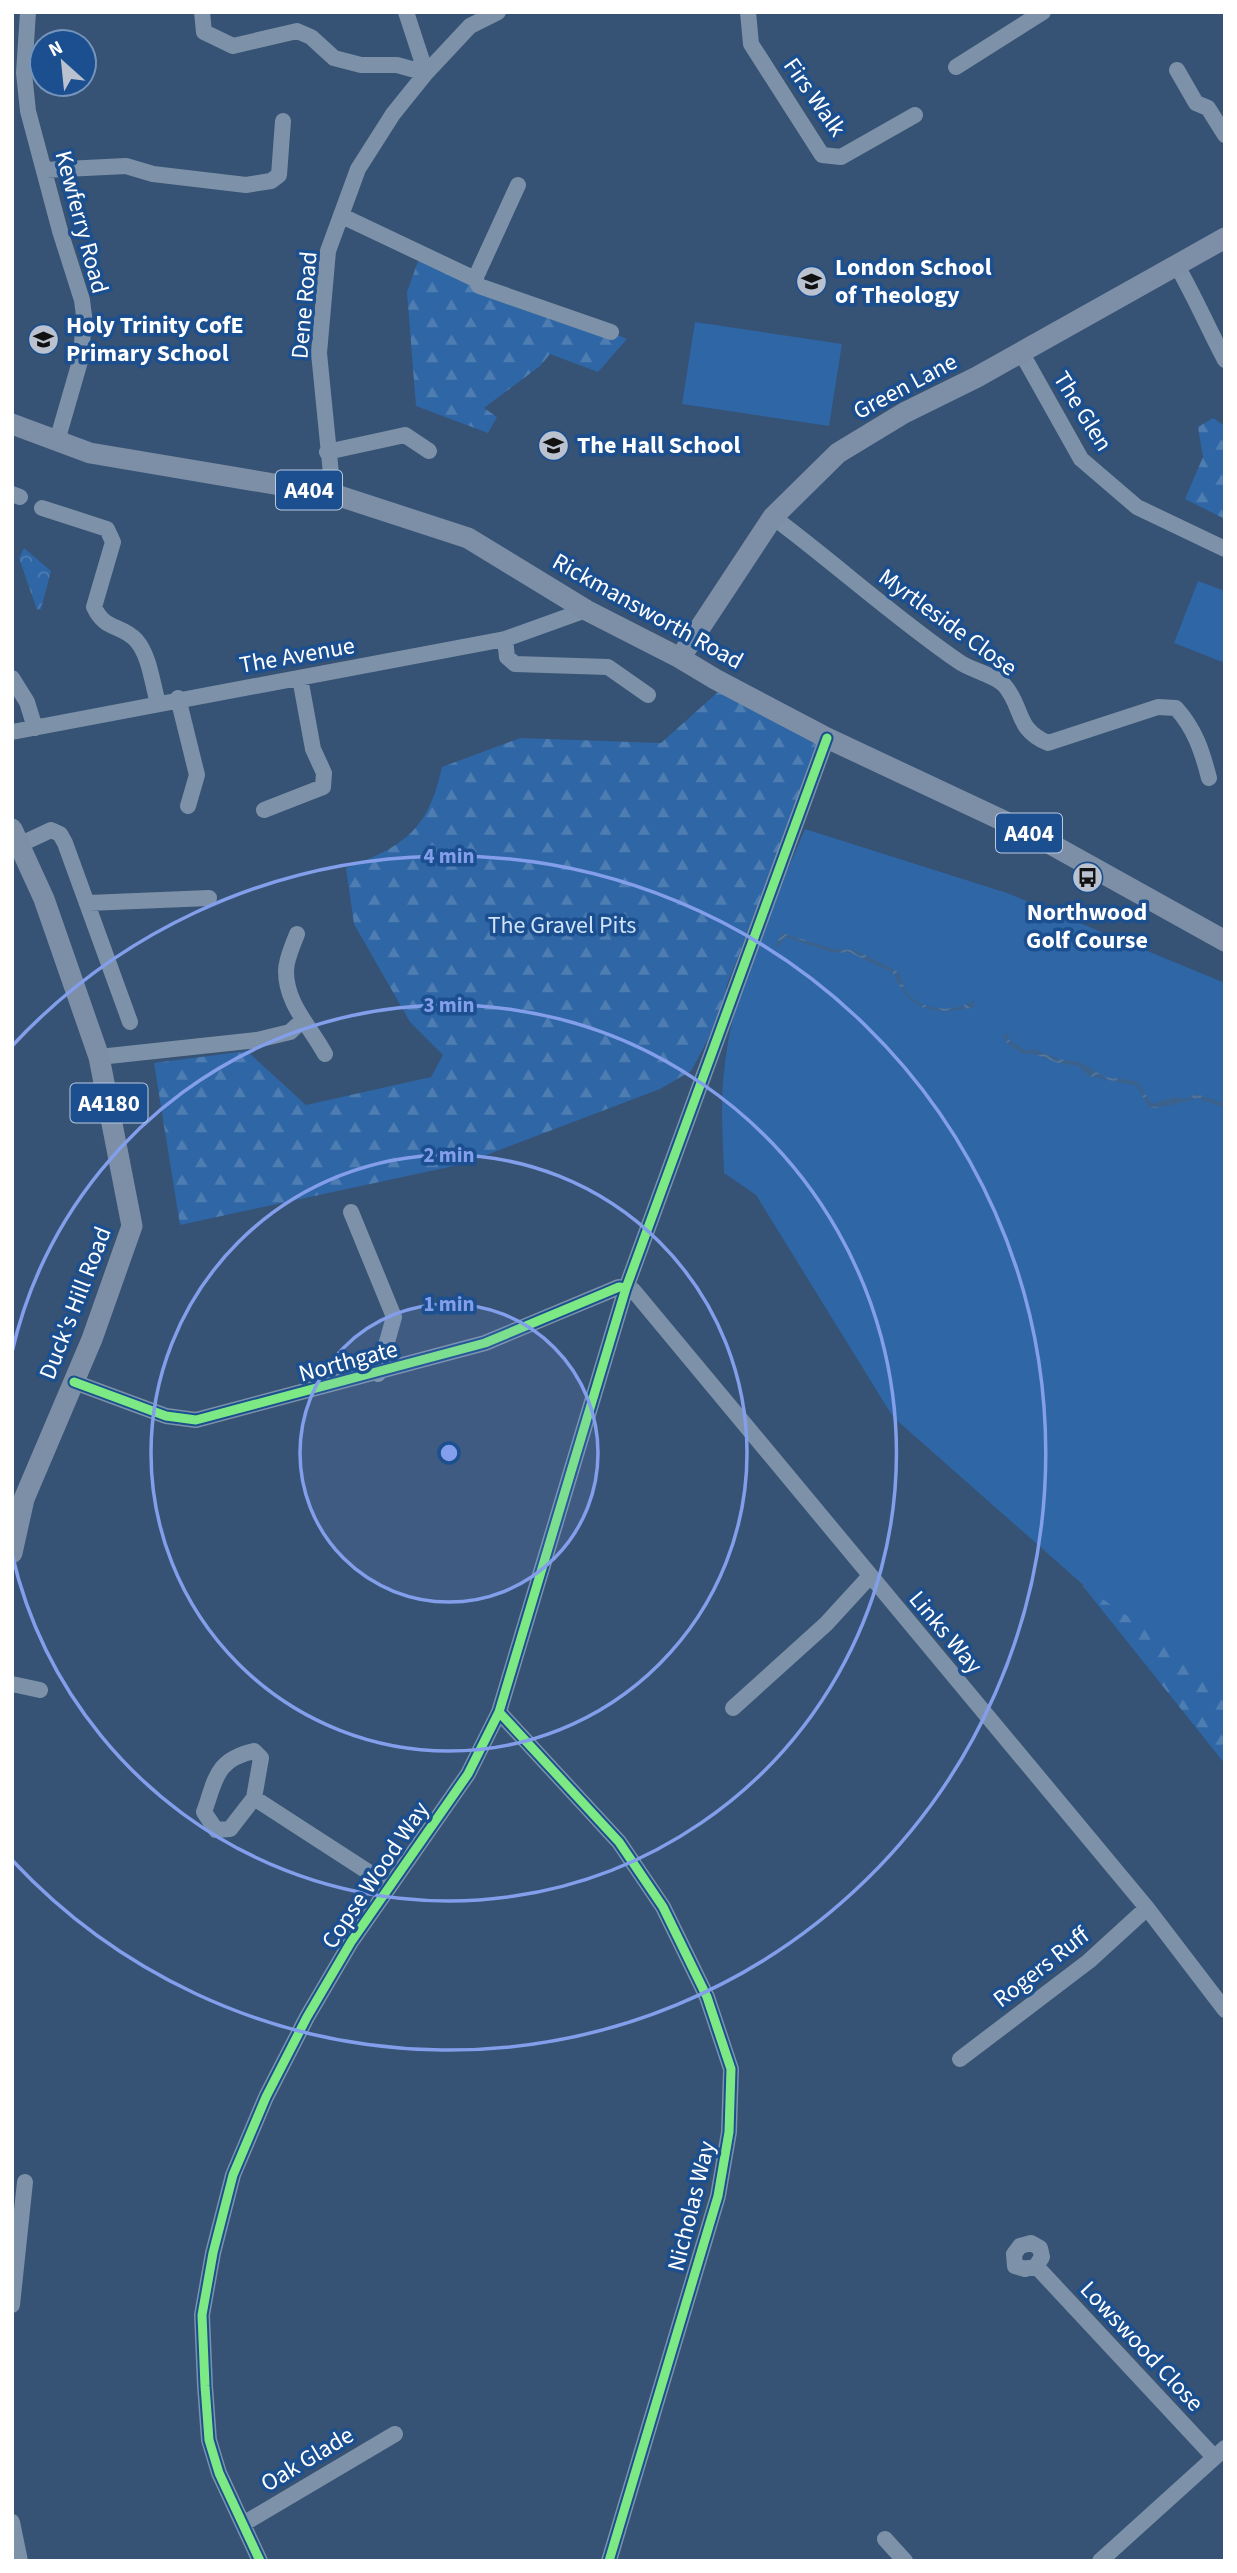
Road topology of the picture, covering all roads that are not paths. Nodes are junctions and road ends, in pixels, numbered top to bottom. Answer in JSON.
{"nodes":[{"id":1,"x":28,"y":12,"type":"edge"},
{"id":2,"x":202,"y":12,"type":"edge"},
{"id":3,"x":406,"y":12,"type":"edge"},
{"id":4,"x":498,"y":12,"type":"edge"},
{"id":5,"x":748,"y":12,"type":"edge"},
{"id":6,"x":1041,"y":13,"type":"edge"},
{"id":7,"x":478,"y":17,"type":"edge"},
{"id":8,"x":956,"y":67,"type":"dead end"},
{"id":9,"x":1177,"y":70,"type":"dead end"},
{"id":10,"x":426,"y":73,"type":"junction"},
{"id":11,"x":915,"y":115,"type":"dead end"},
{"id":12,"x":283,"y":121,"type":"dead end"},
{"id":13,"x":1225,"y":135,"type":"edge"},
{"id":14,"x":45,"y":170,"type":"junction"},
{"id":15,"x":518,"y":186,"type":"dead end"},
{"id":16,"x":342,"y":216,"type":"junction"},
{"id":17,"x":1225,"y":238,"type":"edge"},
{"id":18,"x":1177,"y":266,"type":"junction"},
{"id":19,"x":475,"y":279,"type":"junction"},
{"id":20,"x":611,"y":332,"type":"dead end"},
{"id":21,"x":1021,"y":352,"type":"junction"},
{"id":22,"x":1225,"y":360,"type":"edge"},
{"id":23,"x":12,"y":424,"type":"edge"},
{"id":24,"x":57,"y":442,"type":"junction"},
{"id":25,"x":429,"y":451,"type":"dead end"},
{"id":26,"x":327,"y":452,"type":"junction"},
{"id":27,"x":333,"y":494,"type":"junction"},
{"id":28,"x":42,"y":508,"type":"dead end"},
{"id":29,"x":773,"y":517,"type":"junction"},
{"id":30,"x":1225,"y":549,"type":"edge"},
{"id":31,"x":586,"y":610,"type":"junction"},
{"id":32,"x":505,"y":639,"type":"junction"},
{"id":33,"x":680,"y":658,"type":"junction"},
{"id":34,"x":12,"y":678,"type":"edge"},
{"id":35,"x":300,"y":678,"type":"junction"},
{"id":36,"x":648,"y":695,"type":"dead end"},
{"id":37,"x":178,"y":698,"type":"junction"},
{"id":38,"x":158,"y":702,"type":"junction"},
{"id":39,"x":35,"y":728,"type":"junction"},
{"id":40,"x":12,"y":732,"type":"edge"},
{"id":41,"x":827,"y":738,"type":"junction"},
{"id":42,"x":1209,"y":778,"type":"dead end"},
{"id":43,"x":188,"y":806,"type":"dead end"},
{"id":44,"x":264,"y":810,"type":"dead end"},
{"id":45,"x":17,"y":836,"type":"edge"},
{"id":46,"x":209,"y":898,"type":"dead end"},
{"id":47,"x":88,"y":903,"type":"junction"},
{"id":48,"x":297,"y":934,"type":"dead end"},
{"id":49,"x":1225,"y":941,"type":"edge"},
{"id":50,"x":303,"y":1020,"type":"junction"},
{"id":51,"x":130,"y":1022,"type":"dead end"},
{"id":52,"x":325,"y":1054,"type":"dead end"},
{"id":53,"x":99,"y":1057,"type":"junction"},
{"id":54,"x":351,"y":1213,"type":"dead end"},
{"id":55,"x":626,"y":1288,"type":"junction"},
{"id":56,"x":378,"y":1374,"type":"junction"},
{"id":57,"x":74,"y":1382,"type":"junction"},
{"id":58,"x":12,"y":1553,"type":"edge"},
{"id":59,"x":870,"y":1576,"type":"junction"},
{"id":60,"x":12,"y":1684,"type":"edge"},
{"id":61,"x":40,"y":1690,"type":"dead end"},
{"id":62,"x":733,"y":1708,"type":"dead end"},
{"id":63,"x":499,"y":1712,"type":"junction"},
{"id":64,"x":254,"y":1798,"type":"junction"},
{"id":65,"x":390,"y":1886,"type":"junction"},
{"id":66,"x":1147,"y":1908,"type":"junction"},
{"id":67,"x":1225,"y":2010,"type":"edge"},
{"id":68,"x":960,"y":2059,"type":"dead end"},
{"id":69,"x":25,"y":2182,"type":"dead end"},
{"id":70,"x":1036,"y":2266,"type":"dead end"},
{"id":71,"x":12,"y":2305,"type":"edge"},
{"id":72,"x":395,"y":2434,"type":"dead end"},
{"id":73,"x":1219,"y":2452,"type":"edge"},
{"id":74,"x":12,"y":2522,"type":"edge"},
{"id":75,"x":243,"y":2524,"type":"junction"},
{"id":76,"x":885,"y":2539,"type":"dead end"},
{"id":77,"x":20,"y":2561,"type":"edge"},
{"id":78,"x":260,"y":2561,"type":"edge"},
{"id":79,"x":608,"y":2561,"type":"edge"},
{"id":80,"x":905,"y":2561,"type":"edge"},
{"id":81,"x":1100,"y":2561,"type":"edge"}],
"edges":[{"from":1,"to":14,"type":"street","name":"Kewferry Road"},
{"from":2,"to":10,"type":"street"},
{"from":3,"to":10,"type":"street"},
{"from":4,"to":7,"type":"street","name":"Dene Road"},
{"from":5,"to":11,"type":"street","name":"Firs Walk"},
{"from":6,"to":8,"type":"street"},
{"from":7,"to":10,"type":"street","name":"Dene Road"},
{"from":9,"to":13,"type":"street"},
{"from":10,"to":16,"type":"street","name":"Dene Road"},
{"from":12,"to":14,"type":"street"},
{"from":14,"to":24,"type":"street","name":"Kewferry Road"},
{"from":15,"to":19,"type":"street"},
{"from":16,"to":19,"type":"street"},
{"from":16,"to":26,"type":"street","name":"Dene Road"},
{"from":17,"to":18,"type":"main road","name":"Green Lane"},
{"from":18,"to":21,"type":"main road","name":"Green Lane"},
{"from":18,"to":22,"type":"street"},
{"from":19,"to":20,"type":"street"},
{"from":21,"to":29,"type":"main road","name":"Green Lane"},
{"from":21,"to":30,"type":"street","name":"The Glen"},
{"from":23,"to":24,"type":"main road","name":"Rickmansworth Road","number":"A404"},
{"from":24,"to":27,"type":"main road","name":"Rickmansworth Road","number":"A404"},
{"from":25,"to":26,"type":"street"},
{"from":26,"to":27,"type":"street","name":"Dene Road"},
{"from":27,"to":31,"type":"main road","name":"Rickmansworth Road","number":"A404"},
{"from":28,"to":38,"type":"street"},
{"from":29,"to":33,"type":"main road","name":"Green Lane"},
{"from":29,"to":42,"type":"street","name":"Myrtleside Close"},
{"from":31,"to":32,"type":"street","name":"The Avenue"},
{"from":31,"to":33,"type":"main road","name":"Rickmansworth Road","number":"A404"},
{"from":32,"to":35,"type":"street","name":"The Avenue"},
{"from":32,"to":36,"type":"street"},
{"from":33,"to":41,"type":"main road","name":"Rickmansworth Road","number":"A404"},
{"from":34,"to":39,"type":"street"},
{"from":35,"to":37,"type":"street","name":"The Avenue"},
{"from":35,"to":44,"type":"street"},
{"from":37,"to":38,"type":"street","name":"The Avenue"},
{"from":37,"to":43,"type":"street"},
{"from":38,"to":39,"type":"street","name":"The Avenue"},
{"from":39,"to":40,"type":"street","name":"The Avenue"},
{"from":41,"to":49,"type":"main road","name":"Rickmansworth Road","number":"A404"},
{"from":41,"to":55,"type":"street","name":"Copse Wood Way"},
{"from":45,"to":47,"type":"street"},
{"from":45,"to":53,"type":"main road","name":"Duck's Hill Road","number":"A4180"},
{"from":46,"to":47,"type":"street"},
{"from":47,"to":51,"type":"street"},
{"from":48,"to":50,"type":"street"},
{"from":50,"to":52,"type":"street"},
{"from":50,"to":53,"type":"street"},
{"from":53,"to":57,"type":"main road","name":"Duck's Hill Road","number":"A4180"},
{"from":54,"to":56,"type":"street"},
{"from":55,"to":56,"type":"street","name":"Northgate"},
{"from":55,"to":59,"type":"street","name":"Links Way"},
{"from":55,"to":63,"type":"street","name":"Copse Wood Way"},
{"from":56,"to":57,"type":"street","name":"Northgate"},
{"from":57,"to":58,"type":"main road","name":"Duck's Hill Road","number":"A4180"},
{"from":59,"to":62,"type":"street"},
{"from":59,"to":66,"type":"street","name":"Links Way"},
{"from":60,"to":61,"type":"street"},
{"from":63,"to":65,"type":"street","name":"Copse Wood Way"},
{"from":63,"to":79,"type":"street","name":"Nicholas Way"},
{"from":64,"to":64,"type":"street"},
{"from":64,"to":65,"type":"street"},
{"from":65,"to":75,"type":"street","name":"Copse Wood Way"},
{"from":66,"to":67,"type":"street","name":"Links Way"},
{"from":66,"to":68,"type":"street","name":"Rogers Ruff"},
{"from":69,"to":71,"type":"street"},
{"from":70,"to":73,"type":"street","name":"Lowswood Close"},
{"from":72,"to":75,"type":"street","name":"Oak Glade"},
{"from":73,"to":81,"type":"street"},
{"from":74,"to":77,"type":"street"},
{"from":75,"to":78,"type":"street","name":"Copse Wood Way"},
{"from":76,"to":80,"type":"street"}]}
